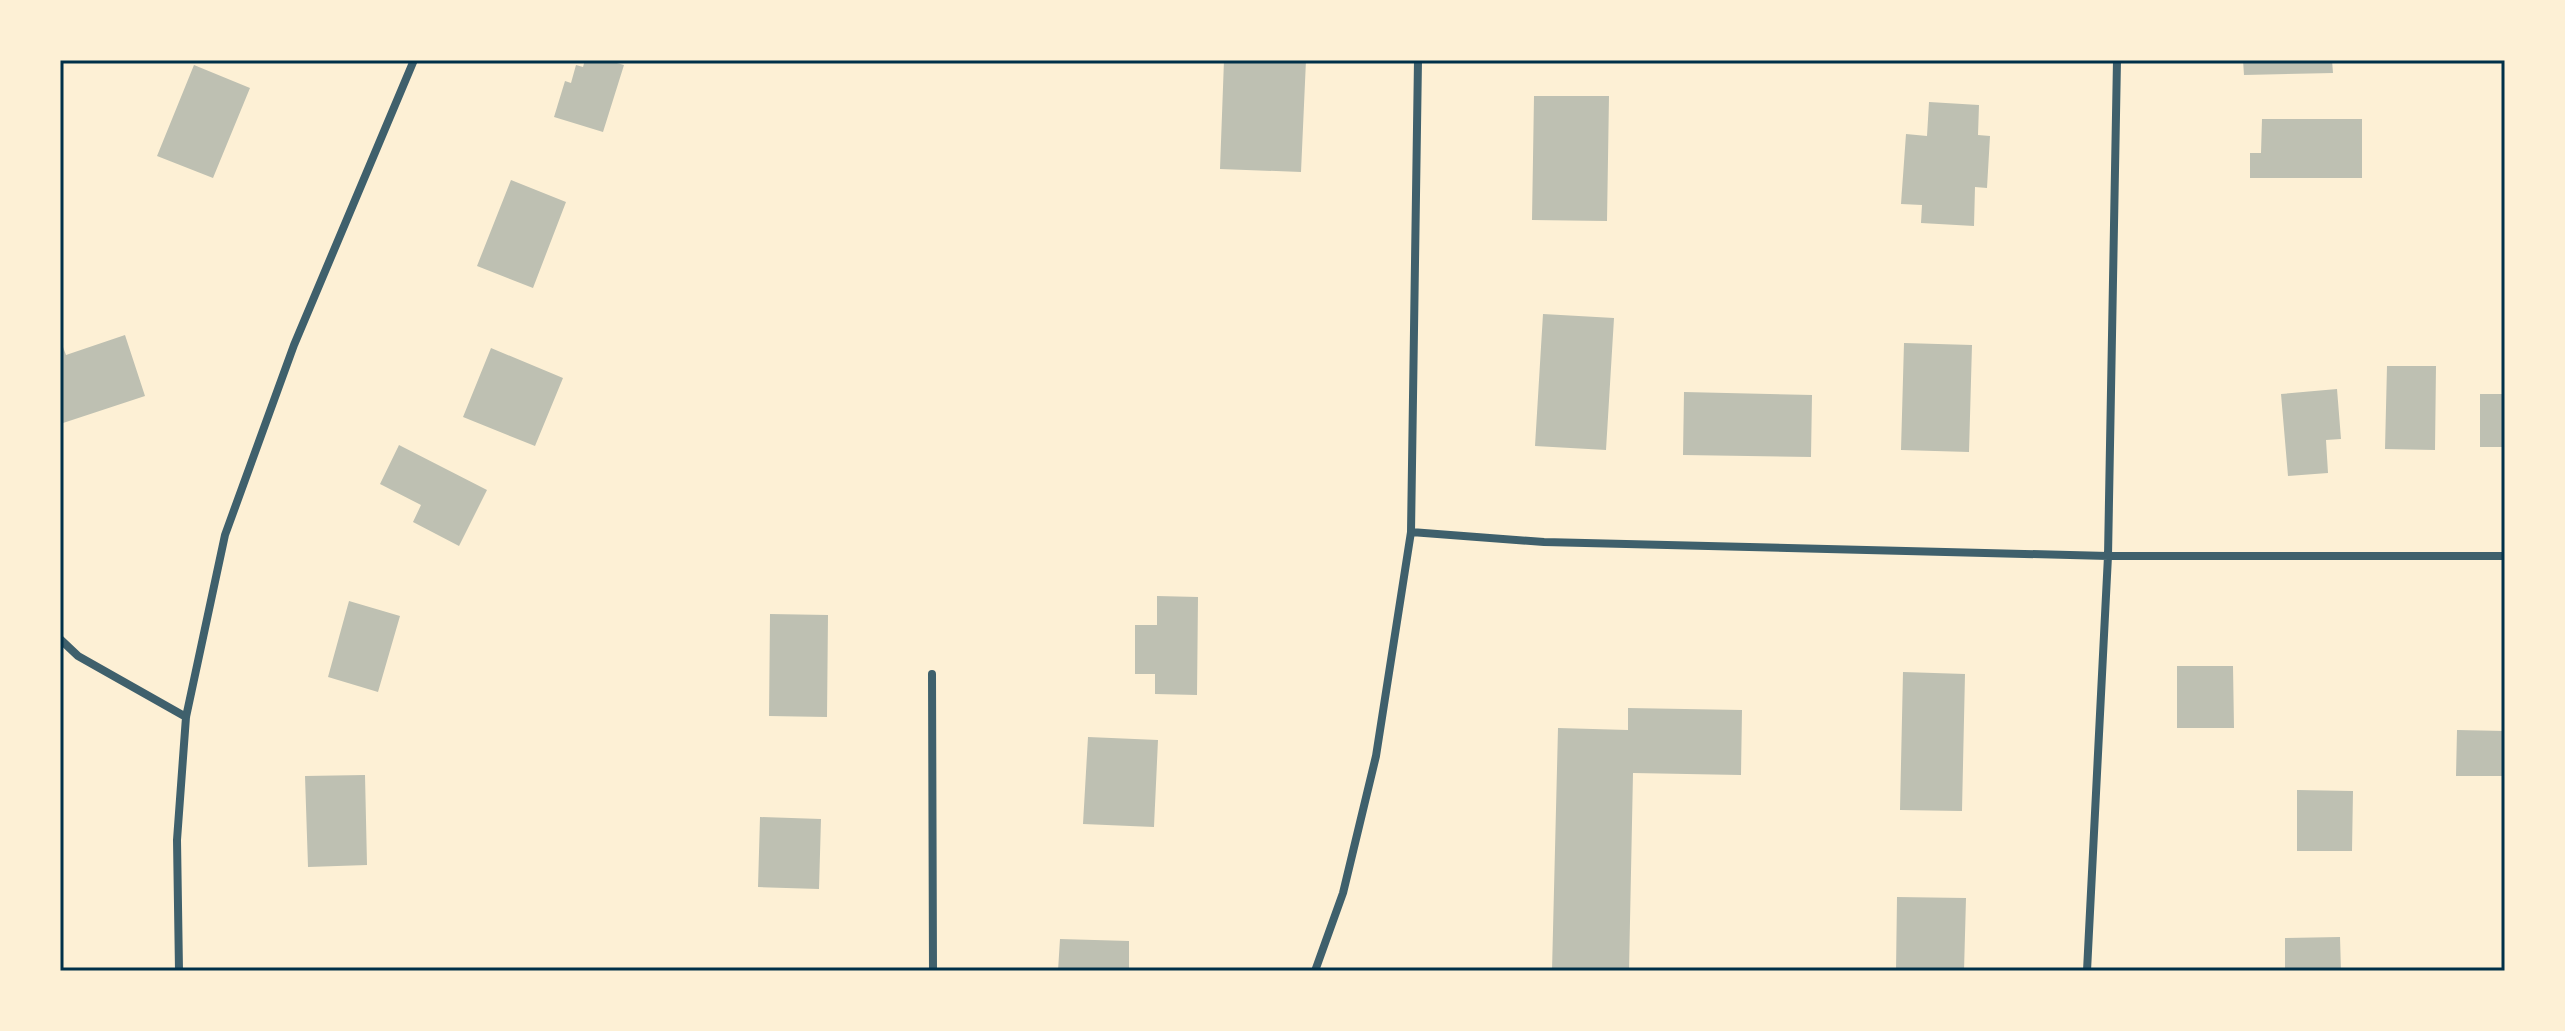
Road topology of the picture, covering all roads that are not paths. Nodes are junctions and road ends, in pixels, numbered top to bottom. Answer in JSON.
{"nodes":[{"id":1,"x":414,"y":60,"type":"edge"},
{"id":2,"x":1418,"y":60,"type":"edge"},
{"id":3,"x":2117,"y":60,"type":"edge"},
{"id":4,"x":1411,"y":532,"type":"junction"},
{"id":5,"x":2108,"y":556,"type":"junction"},
{"id":6,"x":2505,"y":556,"type":"edge"},
{"id":7,"x":60,"y":639,"type":"edge"},
{"id":8,"x":932,"y":674,"type":"dead end"},
{"id":9,"x":186,"y":717,"type":"junction"},
{"id":10,"x":179,"y":971,"type":"edge"},
{"id":11,"x":933,"y":971,"type":"edge"},
{"id":12,"x":1315,"y":971,"type":"edge"},
{"id":13,"x":2087,"y":971,"type":"edge"}],
"edges":[{"from":1,"to":9,"type":"street"},
{"from":2,"to":4,"type":"street"},
{"from":3,"to":5,"type":"street"},
{"from":4,"to":5,"type":"street"},
{"from":4,"to":12,"type":"street"},
{"from":5,"to":6,"type":"street"},
{"from":5,"to":13,"type":"street"},
{"from":7,"to":9,"type":"street"},
{"from":8,"to":11,"type":"street"},
{"from":9,"to":10,"type":"street"}]}
